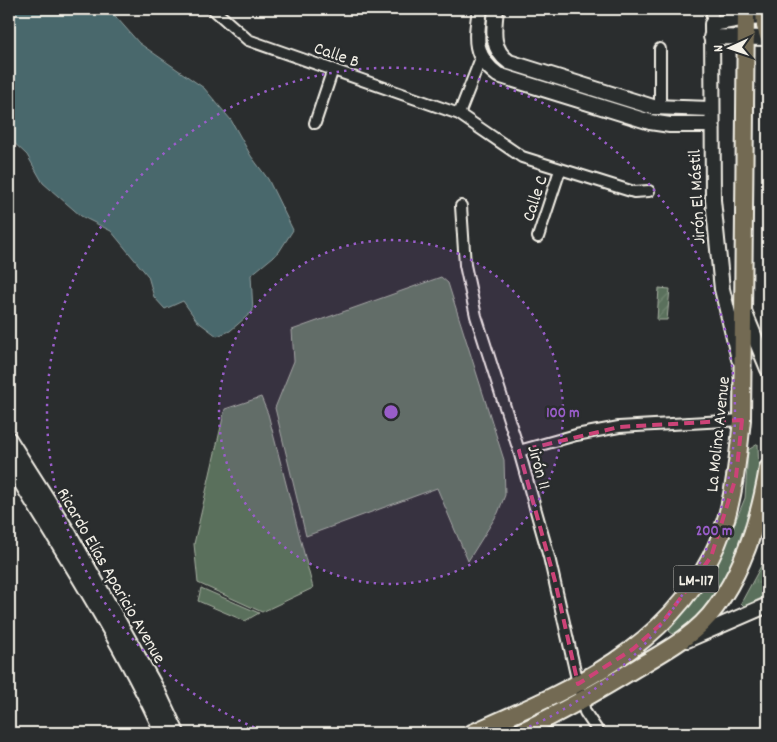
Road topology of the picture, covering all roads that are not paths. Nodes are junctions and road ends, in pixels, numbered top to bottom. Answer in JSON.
{"nodes":[{"id":1,"x":213,"y":9,"type":"edge"},
{"id":2,"x":480,"y":9,"type":"edge"},
{"id":3,"x":496,"y":9,"type":"edge"},
{"id":4,"x":712,"y":9,"type":"edge"},
{"id":5,"x":746,"y":13,"type":"edge"},
{"id":6,"x":766,"y":14,"type":"edge"},
{"id":7,"x":712,"y":31,"type":"junction"},
{"id":8,"x":768,"y":37,"type":"edge"},
{"id":9,"x":746,"y":38,"type":"junction"},
{"id":10,"x":660,"y":49,"type":"dead end"},
{"id":11,"x":481,"y":58,"type":"junction"},
{"id":12,"x":333,"y":70,"type":"junction"},
{"id":13,"x":656,"y":108,"type":"junction"},
{"id":14,"x":711,"y":110,"type":"junction"},
{"id":15,"x":459,"y":114,"type":"junction"},
{"id":16,"x":315,"y":122,"type":"dead end"},
{"id":17,"x":650,"y":122,"type":"junction"},
{"id":18,"x":711,"y":125,"type":"junction"},
{"id":19,"x":560,"y":170,"type":"junction"},
{"id":20,"x":649,"y":191,"type":"dead end"},
{"id":21,"x":461,"y":206,"type":"dead end"},
{"id":22,"x":538,"y":237,"type":"dead end"},
{"id":23,"x":744,"y":310,"type":"junction"},
{"id":24,"x":768,"y":369,"type":"edge"},
{"id":25,"x":744,"y":380,"type":"junction"},
{"id":26,"x":742,"y":420,"type":"junction"},
{"id":27,"x":9,"y":439,"type":"edge"},
{"id":28,"x":519,"y":452,"type":"junction"},
{"id":29,"x":9,"y":463,"type":"edge"},
{"id":30,"x":768,"y":468,"type":"edge"},
{"id":31,"x":768,"y":605,"type":"edge"},
{"id":32,"x":677,"y":644,"type":"junction"},
{"id":33,"x":578,"y":684,"type":"junction"},
{"id":34,"x":582,"y":701,"type":"junction"},
{"id":35,"x":162,"y":733,"type":"edge"},
{"id":36,"x":176,"y":733,"type":"edge"},
{"id":37,"x":472,"y":733,"type":"edge"},
{"id":38,"x":518,"y":733,"type":"edge"},
{"id":39,"x":599,"y":733,"type":"edge"}],
"edges":[{"from":1,"to":12,"type":"street","name":"Calle B"},
{"from":2,"to":11,"type":"street"},
{"from":3,"to":13,"type":"street"},
{"from":4,"to":7,"type":"street","name":"Jirón El Mástil"},
{"from":5,"to":6,"type":"street"},
{"from":5,"to":7,"type":"street"},
{"from":5,"to":9,"type":"main road","name":"La Molina Avenue","number":"LM-117"},
{"from":6,"to":8,"type":"main road"},
{"from":7,"to":9,"type":"street"},
{"from":7,"to":14,"type":"street","name":"Jirón El Mástil"},
{"from":8,"to":9,"type":"street"},
{"from":9,"to":23,"type":"main road","name":"La Molina Avenue","number":"LM-117"},
{"from":10,"to":13,"type":"street"},
{"from":11,"to":15,"type":"street"},
{"from":11,"to":17,"type":"street"},
{"from":12,"to":15,"type":"street","name":"Calle B"},
{"from":12,"to":16,"type":"street"},
{"from":13,"to":14,"type":"street"},
{"from":13,"to":17,"type":"street"},
{"from":14,"to":18,"type":"street","name":"Jirón El Mástil"},
{"from":15,"to":19,"type":"street","name":"Calle B"},
{"from":17,"to":18,"type":"street"},
{"from":18,"to":25,"type":"street","name":"Jirón El Mástil"},
{"from":19,"to":20,"type":"street","name":"Calle B"},
{"from":19,"to":22,"type":"street","name":"Calle C"},
{"from":21,"to":28,"type":"street","name":"Jirón 11"},
{"from":23,"to":24,"type":"street"},
{"from":23,"to":25,"type":"main road","name":"La Molina Avenue","number":"LM-117"},
{"from":25,"to":26,"type":"main road","name":"La Molina Avenue","number":"LM-117"},
{"from":26,"to":28,"type":"street"},
{"from":26,"to":33,"type":"main road","name":"La Molina Avenue","number":"LM-117"},
{"from":27,"to":36,"type":"street","name":"Ricardo Elías Aparicio Avenue"},
{"from":28,"to":33,"type":"street","name":"Jirón 11"},
{"from":29,"to":35,"type":"street","name":"Ricardo Elías Aparicio Avenue"},
{"from":30,"to":32,"type":"main road","number":"LM-117"},
{"from":31,"to":32,"type":"street"},
{"from":32,"to":34,"type":"main road","number":"LM-117"},
{"from":33,"to":34,"type":"street","name":"Jirón 11"},
{"from":33,"to":37,"type":"main road","name":"La Molina Avenue","number":"LM-117"},
{"from":34,"to":38,"type":"main road","number":"LM-117"},
{"from":34,"to":39,"type":"street","name":"Jirón 11"}]}
